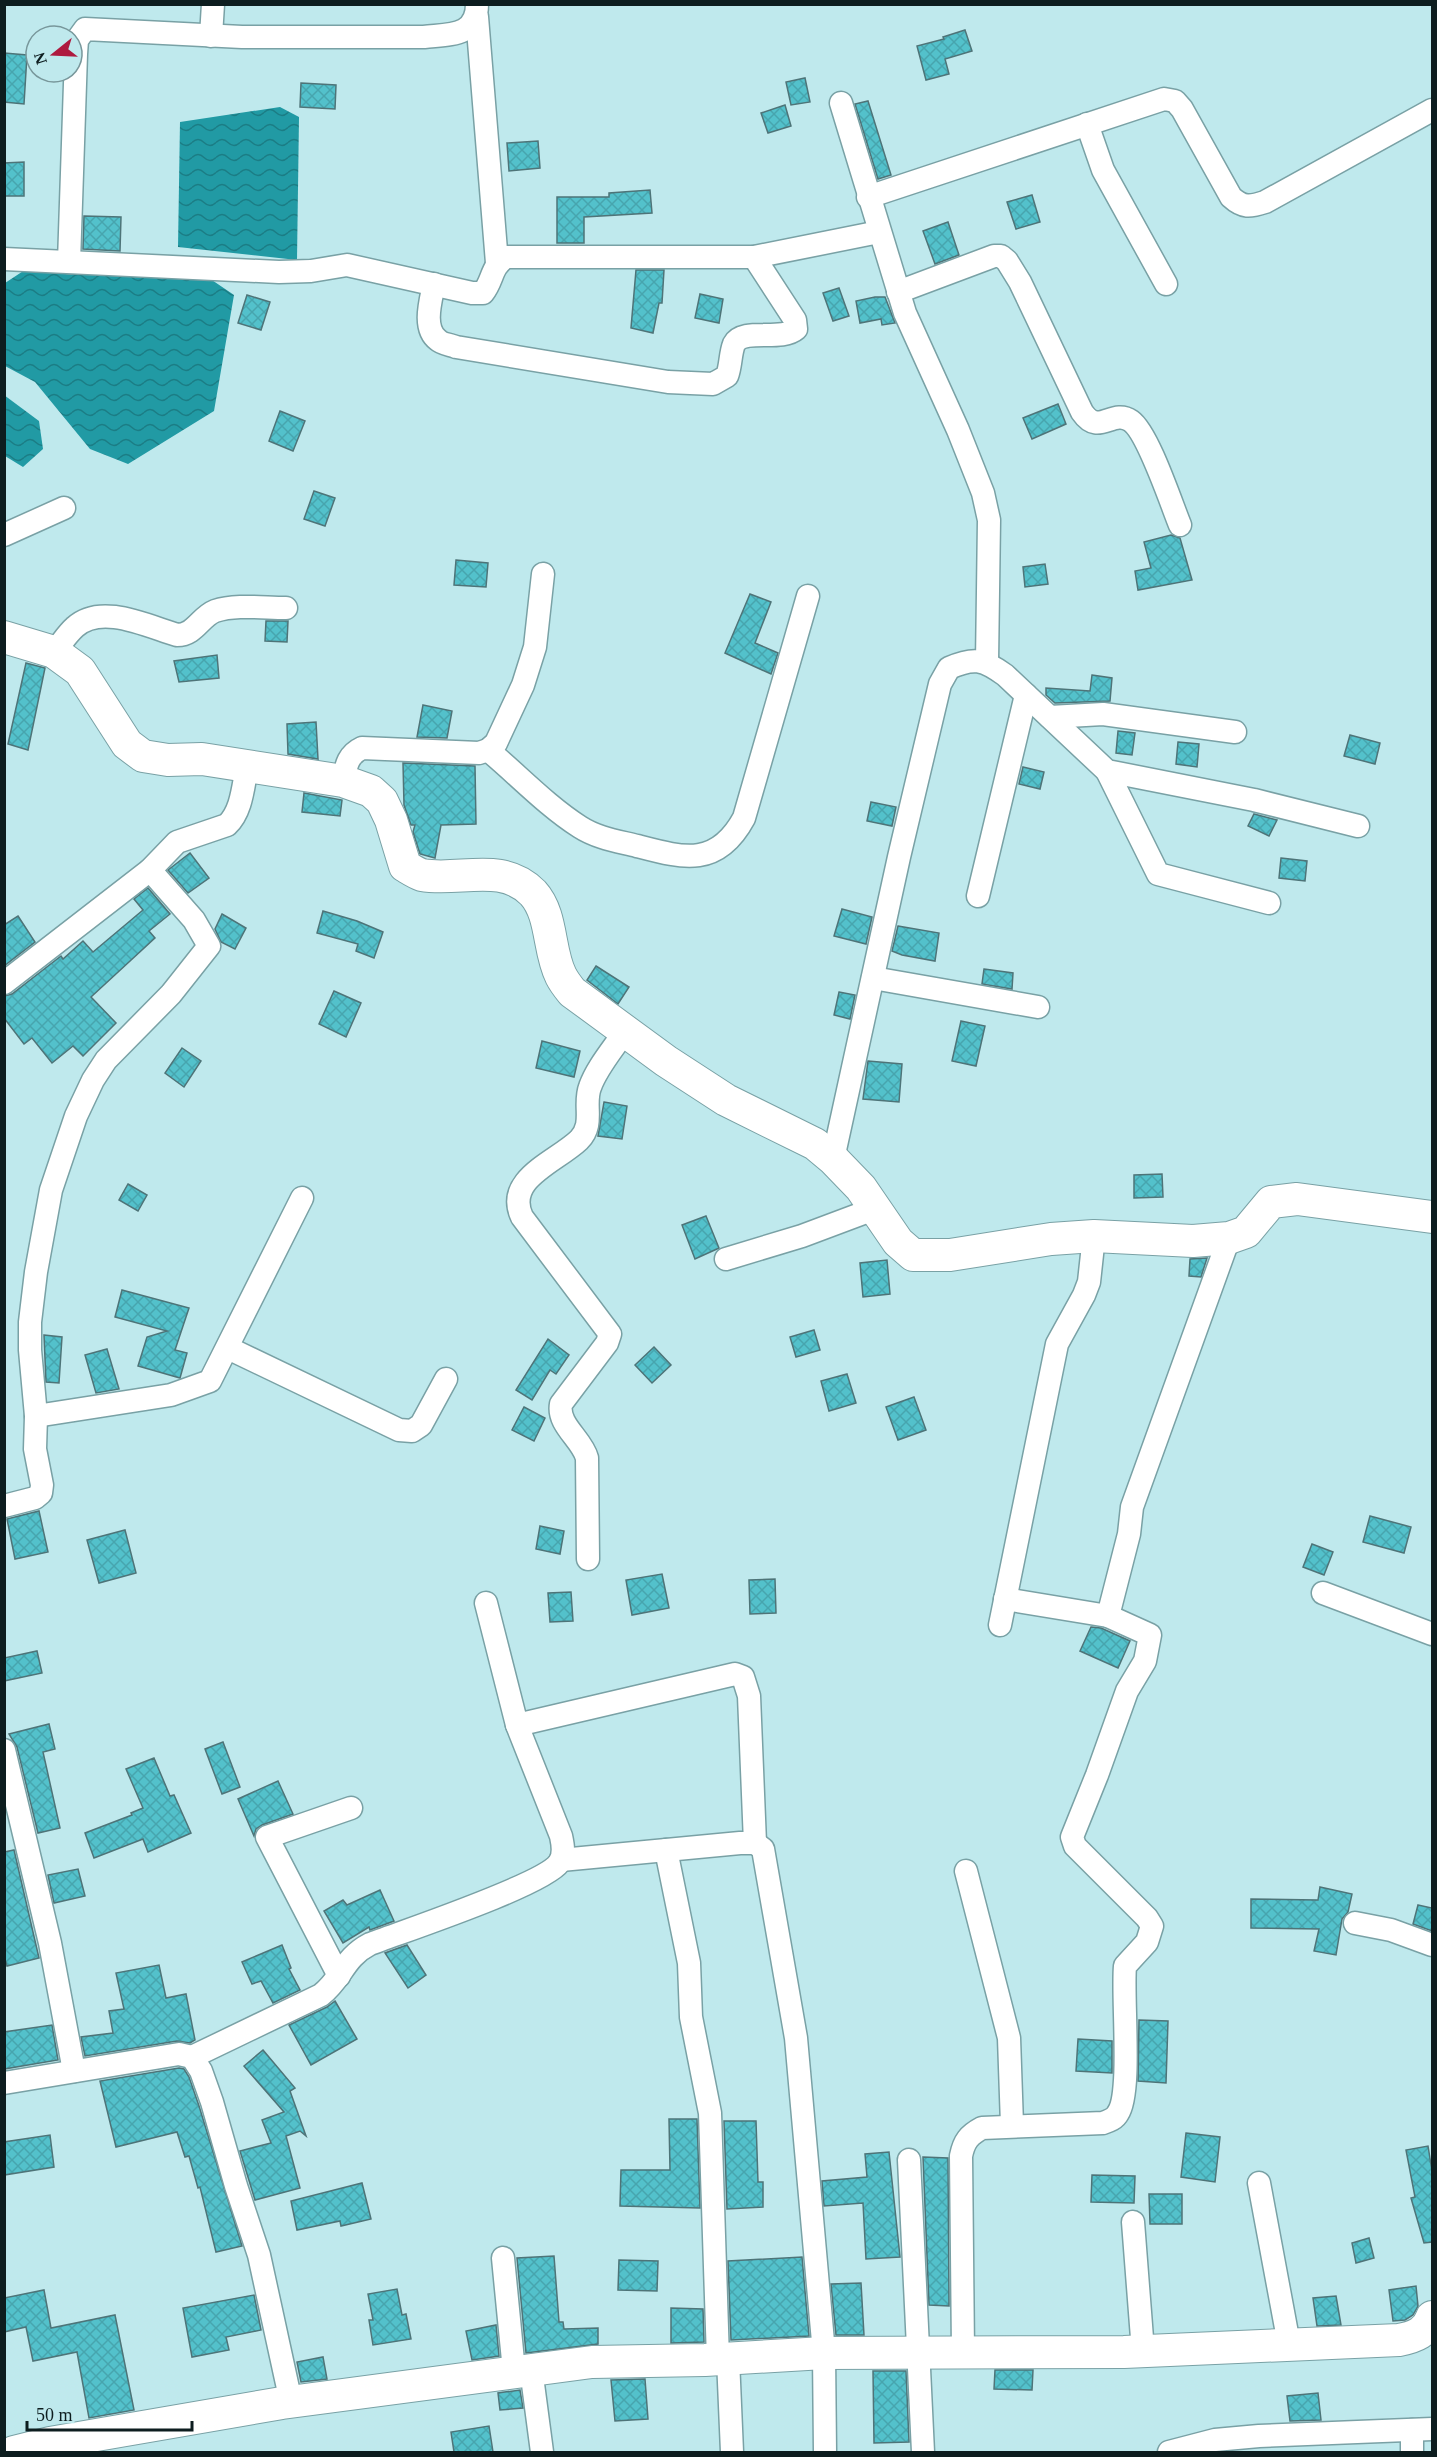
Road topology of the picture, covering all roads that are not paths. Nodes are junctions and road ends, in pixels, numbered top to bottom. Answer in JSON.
{"nodes":[{"id":1,"x":213,"y":4,"type":"edge"},
{"id":2,"x":477,"y":11,"type":"edge"},
{"id":3,"x":211,"y":36,"type":"junction"},
{"id":4,"x":841,"y":103,"type":"dead end"},
{"id":5,"x":1432,"y":110,"type":"edge"},
{"id":6,"x":1087,"y":124,"type":"junction"},
{"id":7,"x":868,"y":197,"type":"junction"},
{"id":8,"x":879,"y":232,"type":"junction"},
{"id":9,"x":754,"y":257,"type":"junction"},
{"id":10,"x":4,"y":259,"type":"edge"},
{"id":11,"x":69,"y":262,"type":"junction"},
{"id":12,"x":497,"y":263,"type":"junction"},
{"id":13,"x":1166,"y":284,"type":"dead end"},
{"id":14,"x":434,"y":285,"type":"junction"},
{"id":15,"x":898,"y":292,"type":"junction"},
{"id":16,"x":64,"y":508,"type":"dead end"},
{"id":17,"x":1180,"y":525,"type":"dead end"},
{"id":18,"x":4,"y":535,"type":"edge"},
{"id":19,"x":543,"y":574,"type":"dead end"},
{"id":20,"x":808,"y":596,"type":"dead end"},
{"id":21,"x":285,"y":609,"type":"dead end"},
{"id":22,"x":4,"y":637,"type":"edge"},
{"id":23,"x":54,"y":652,"type":"junction"},
{"id":24,"x":987,"y":662,"type":"junction"},
{"id":25,"x":1026,"y":695,"type":"junction"},
{"id":26,"x":1050,"y":717,"type":"junction"},
{"id":27,"x":1235,"y":732,"type":"dead end"},
{"id":28,"x":488,"y":750,"type":"junction"},
{"id":29,"x":247,"y":767,"type":"junction"},
{"id":30,"x":1107,"y":771,"type":"junction"},
{"id":31,"x":343,"y":781,"type":"junction"},
{"id":32,"x":1358,"y":826,"type":"dead end"},
{"id":33,"x":150,"y":870,"type":"junction"},
{"id":34,"x":978,"y":896,"type":"dead end"},
{"id":35,"x":1269,"y":903,"type":"dead end"},
{"id":36,"x":873,"y":978,"type":"junction"},
{"id":37,"x":4,"y":983,"type":"edge"},
{"id":38,"x":1038,"y":1007,"type":"dead end"},
{"id":39,"x":625,"y":1031,"type":"junction"},
{"id":40,"x":834,"y":1159,"type":"junction"},
{"id":41,"x":302,"y":1198,"type":"dead end"},
{"id":42,"x":874,"y":1209,"type":"junction"},
{"id":43,"x":1432,"y":1217,"type":"edge"},
{"id":44,"x":1094,"y":1236,"type":"junction"},
{"id":45,"x":1229,"y":1238,"type":"junction"},
{"id":46,"x":726,"y":1259,"type":"dead end"},
{"id":47,"x":228,"y":1348,"type":"junction"},
{"id":48,"x":446,"y":1379,"type":"dead end"},
{"id":49,"x":36,"y":1416,"type":"junction"},
{"id":50,"x":4,"y":1506,"type":"edge"},
{"id":51,"x":588,"y":1559,"type":"dead end"},
{"id":52,"x":1323,"y":1593,"type":"dead end"},
{"id":53,"x":1005,"y":1599,"type":"junction"},
{"id":54,"x":486,"y":1604,"type":"dead end"},
{"id":55,"x":1108,"y":1616,"type":"junction"},
{"id":56,"x":1000,"y":1625,"type":"dead end"},
{"id":57,"x":1432,"y":1634,"type":"edge"},
{"id":58,"x":518,"y":1725,"type":"junction"},
{"id":59,"x":4,"y":1750,"type":"edge"},
{"id":60,"x":351,"y":1808,"type":"dead end"},
{"id":61,"x":755,"y":1843,"type":"junction"},
{"id":62,"x":666,"y":1850,"type":"junction"},
{"id":63,"x":561,"y":1860,"type":"junction"},
{"id":64,"x":966,"y":1871,"type":"dead end"},
{"id":65,"x":1355,"y":1923,"type":"dead end"},
{"id":66,"x":1432,"y":1945,"type":"edge"},
{"id":67,"x":339,"y":1976,"type":"junction"},
{"id":68,"x":192,"y":2057,"type":"junction"},
{"id":69,"x":74,"y":2071,"type":"junction"},
{"id":70,"x":4,"y":2084,"type":"edge"},
{"id":71,"x":1012,"y":2125,"type":"junction"},
{"id":72,"x":909,"y":2160,"type":"dead end"},
{"id":73,"x":1259,"y":2183,"type":"dead end"},
{"id":74,"x":1133,"y":2222,"type":"dead end"},
{"id":75,"x":502,"y":2258,"type":"dead end"},
{"id":76,"x":1432,"y":2317,"type":"edge"},
{"id":77,"x":1289,"y":2344,"type":"junction"},
{"id":78,"x":1143,"y":2351,"type":"junction"},
{"id":79,"x":919,"y":2352,"type":"junction"},
{"id":80,"x":963,"y":2352,"type":"junction"},
{"id":81,"x":824,"y":2353,"type":"junction"},
{"id":82,"x":723,"y":2359,"type":"junction"},
{"id":83,"x":523,"y":2370,"type":"junction"},
{"id":84,"x":291,"y":2402,"type":"junction"},
{"id":85,"x":1422,"y":2429,"type":"edge"},
{"id":86,"x":1207,"y":2445,"type":"edge"},
{"id":87,"x":14,"y":2452,"type":"edge"},
{"id":88,"x":542,"y":2452,"type":"edge"},
{"id":89,"x":732,"y":2452,"type":"edge"},
{"id":90,"x":825,"y":2452,"type":"edge"},
{"id":91,"x":923,"y":2452,"type":"edge"},
{"id":92,"x":1169,"y":2452,"type":"edge"},
{"id":93,"x":1412,"y":2452,"type":"edge"}],
"edges":[{"from":1,"to":3,"type":"street"},
{"from":2,"to":3,"type":"street"},
{"from":2,"to":12,"type":"street"},
{"from":3,"to":11,"type":"street"},
{"from":4,"to":7,"type":"street"},
{"from":5,"to":6,"type":"street"},
{"from":6,"to":7,"type":"street"},
{"from":6,"to":13,"type":"street"},
{"from":7,"to":8,"type":"street"},
{"from":8,"to":9,"type":"street"},
{"from":8,"to":15,"type":"street"},
{"from":9,"to":12,"type":"street"},
{"from":9,"to":14,"type":"street"},
{"from":10,"to":11,"type":"street"},
{"from":11,"to":14,"type":"street"},
{"from":12,"to":14,"type":"street"},
{"from":15,"to":17,"type":"street"},
{"from":15,"to":24,"type":"street"},
{"from":16,"to":18,"type":"street"},
{"from":19,"to":28,"type":"street"},
{"from":20,"to":28,"type":"street"},
{"from":21,"to":23,"type":"street"},
{"from":22,"to":23,"type":"street"},
{"from":23,"to":29,"type":"street"},
{"from":24,"to":25,"type":"street"},
{"from":24,"to":36,"type":"street"},
{"from":25,"to":26,"type":"street"},
{"from":25,"to":34,"type":"street"},
{"from":26,"to":27,"type":"street"},
{"from":26,"to":30,"type":"street"},
{"from":28,"to":31,"type":"street"},
{"from":29,"to":31,"type":"street"},
{"from":29,"to":33,"type":"street"},
{"from":30,"to":32,"type":"street"},
{"from":30,"to":35,"type":"street"},
{"from":31,"to":39,"type":"street"},
{"from":33,"to":37,"type":"street"},
{"from":33,"to":49,"type":"street"},
{"from":36,"to":38,"type":"street"},
{"from":36,"to":40,"type":"street"},
{"from":39,"to":40,"type":"street"},
{"from":39,"to":51,"type":"street"},
{"from":40,"to":42,"type":"street"},
{"from":41,"to":47,"type":"street"},
{"from":42,"to":44,"type":"street"},
{"from":42,"to":46,"type":"street"},
{"from":43,"to":45,"type":"street"},
{"from":44,"to":45,"type":"street"},
{"from":44,"to":53,"type":"street"},
{"from":45,"to":55,"type":"street"},
{"from":47,"to":48,"type":"street"},
{"from":47,"to":49,"type":"street"},
{"from":49,"to":50,"type":"street"},
{"from":52,"to":57,"type":"street"},
{"from":53,"to":55,"type":"street"},
{"from":53,"to":56,"type":"street"},
{"from":54,"to":58,"type":"street"},
{"from":55,"to":71,"type":"street"},
{"from":58,"to":61,"type":"street"},
{"from":58,"to":63,"type":"street"},
{"from":59,"to":69,"type":"street"},
{"from":60,"to":67,"type":"street"},
{"from":61,"to":62,"type":"street"},
{"from":61,"to":81,"type":"street"},
{"from":62,"to":63,"type":"street"},
{"from":62,"to":82,"type":"street"},
{"from":63,"to":67,"type":"street"},
{"from":64,"to":71,"type":"street"},
{"from":65,"to":66,"type":"street"},
{"from":67,"to":68,"type":"street"},
{"from":68,"to":69,"type":"street"},
{"from":68,"to":84,"type":"street"},
{"from":69,"to":70,"type":"street"},
{"from":71,"to":80,"type":"street"},
{"from":72,"to":79,"type":"street"},
{"from":73,"to":77,"type":"street"},
{"from":74,"to":78,"type":"street"},
{"from":75,"to":83,"type":"street"},
{"from":76,"to":77,"type":"street"},
{"from":77,"to":78,"type":"street"},
{"from":78,"to":80,"type":"street"},
{"from":79,"to":80,"type":"street"},
{"from":79,"to":81,"type":"street"},
{"from":79,"to":91,"type":"street"},
{"from":81,"to":82,"type":"street"},
{"from":81,"to":90,"type":"street"},
{"from":82,"to":83,"type":"street"},
{"from":82,"to":89,"type":"street"},
{"from":83,"to":84,"type":"street"},
{"from":83,"to":88,"type":"street"},
{"from":84,"to":87,"type":"street"},
{"from":85,"to":86,"type":"street"},
{"from":85,"to":93,"type":"street"},
{"from":86,"to":92,"type":"street"}]}
